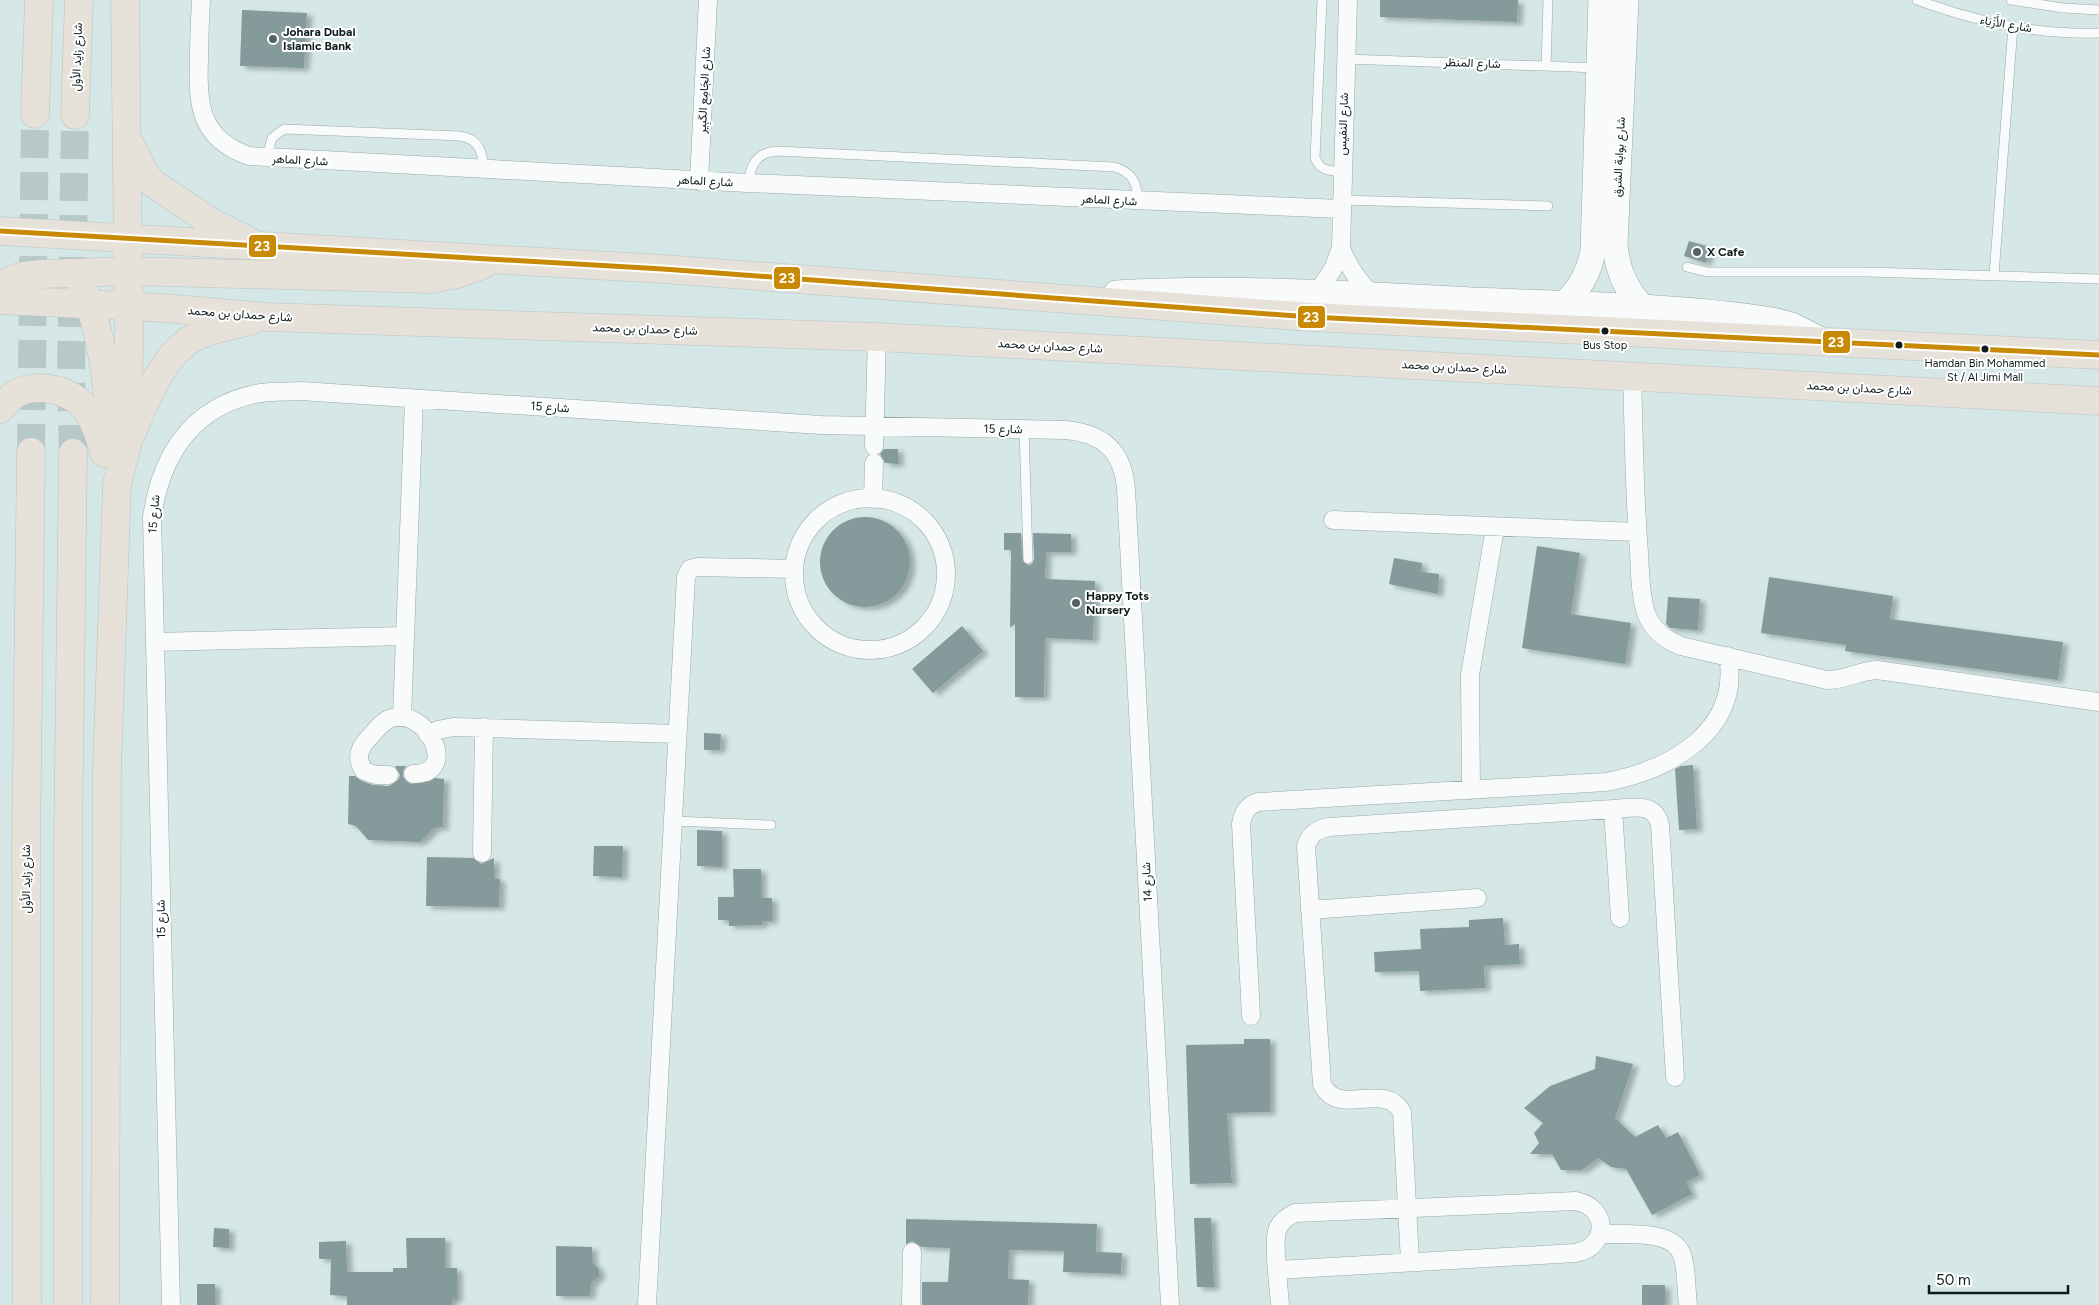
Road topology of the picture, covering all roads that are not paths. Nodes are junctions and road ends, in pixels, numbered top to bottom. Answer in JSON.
{"nodes":[{"id":1,"x":39,"y":0,"type":"edge"},
{"id":2,"x":79,"y":0,"type":"edge"},
{"id":3,"x":125,"y":0,"type":"edge"},
{"id":4,"x":200,"y":0,"type":"edge"},
{"id":5,"x":708,"y":0,"type":"edge"},
{"id":6,"x":1322,"y":0,"type":"edge"},
{"id":7,"x":1348,"y":0,"type":"edge"},
{"id":8,"x":1548,"y":0,"type":"edge"},
{"id":9,"x":1601,"y":0,"type":"edge"},
{"id":10,"x":1626,"y":0,"type":"edge"},
{"id":11,"x":1917,"y":0,"type":"edge"},
{"id":12,"x":2011,"y":0,"type":"edge"},
{"id":13,"x":2099,"y":10,"type":"edge"},
{"id":14,"x":2013,"y":26,"type":"junction"},
{"id":15,"x":2099,"y":33,"type":"edge"},
{"id":16,"x":1346,"y":59,"type":"junction"},
{"id":17,"x":1546,"y":66,"type":"junction"},
{"id":18,"x":1599,"y":68,"type":"junction"},
{"id":19,"x":35,"y":114,"type":"tunnel mouth"},
{"id":20,"x":75,"y":115,"type":"tunnel mouth"},
{"id":21,"x":127,"y":140,"type":"junction"},
{"id":22,"x":268,"y":158,"type":"junction"},
{"id":23,"x":484,"y":168,"type":"junction"},
{"id":24,"x":1342,"y":172,"type":"junction"},
{"id":25,"x":699,"y":181,"type":"junction"},
{"id":26,"x":748,"y":183,"type":"junction"},
{"id":27,"x":1138,"y":201,"type":"junction"},
{"id":28,"x":1341,"y":205,"type":"junction"},
{"id":29,"x":1548,"y":206,"type":"dead end"},
{"id":30,"x":0,"y":232,"type":"edge"},
{"id":31,"x":127,"y":238,"type":"junction"},
{"id":32,"x":262,"y":247,"type":"junction"},
{"id":33,"x":1341,"y":248,"type":"junction"},
{"id":34,"x":492,"y":260,"type":"junction"},
{"id":35,"x":0,"y":266,"type":"edge"},
{"id":36,"x":1686,"y":267,"type":"dead end"},
{"id":37,"x":73,"y":269,"type":"junction"},
{"id":38,"x":128,"y":271,"type":"junction"},
{"id":39,"x":1994,"y":274,"type":"junction"},
{"id":40,"x":2099,"y":279,"type":"edge"},
{"id":41,"x":0,"y":287,"type":"edge"},
{"id":42,"x":1317,"y":293,"type":"junction"},
{"id":43,"x":1372,"y":295,"type":"junction"},
{"id":44,"x":1064,"y":299,"type":"junction"},
{"id":45,"x":0,"y":300,"type":"edge"},
{"id":46,"x":90,"y":304,"type":"junction"},
{"id":47,"x":1564,"y":304,"type":"junction"},
{"id":48,"x":128,"y":306,"type":"junction"},
{"id":49,"x":1642,"y":307,"type":"junction"},
{"id":50,"x":267,"y":317,"type":"junction"},
{"id":51,"x":877,"y":337,"type":"junction"},
{"id":52,"x":1825,"y":342,"type":"junction"},
{"id":53,"x":2099,"y":355,"type":"edge"},
{"id":54,"x":1632,"y":376,"type":"junction"},
{"id":55,"x":414,"y":399,"type":"junction"},
{"id":56,"x":2099,"y":401,"type":"edge"},
{"id":57,"x":0,"y":409,"type":"edge"},
{"id":58,"x":875,"y":427,"type":"junction"},
{"id":59,"x":1024,"y":429,"type":"junction"},
{"id":60,"x":128,"y":441,"type":"junction"},
{"id":61,"x":31,"y":452,"type":"tunnel mouth"},
{"id":62,"x":73,"y":453,"type":"tunnel mouth"},
{"id":63,"x":1120,"y":460,"type":"joint"},
{"id":64,"x":117,"y":484,"type":"junction"},
{"id":65,"x":873,"y":499,"type":"junction"},
{"id":66,"x":1333,"y":520,"type":"dead end"},
{"id":67,"x":1495,"y":528,"type":"junction"},
{"id":68,"x":1637,"y":532,"type":"junction"},
{"id":69,"x":1028,"y":559,"type":"dead end"},
{"id":70,"x":794,"y":570,"type":"junction"},
{"id":71,"x":405,"y":636,"type":"junction"},
{"id":72,"x":155,"y":642,"type":"junction"},
{"id":73,"x":1728,"y":656,"type":"junction"},
{"id":74,"x":2099,"y":702,"type":"edge"},
{"id":75,"x":402,"y":717,"type":"junction"},
{"id":76,"x":484,"y":727,"type":"junction"},
{"id":77,"x":677,"y":734,"type":"junction"},
{"id":78,"x":428,"y":735,"type":"junction"},
{"id":79,"x":412,"y":774,"type":"dead end"},
{"id":80,"x":389,"y":775,"type":"dead end"},
{"id":81,"x":1471,"y":790,"type":"junction"},
{"id":82,"x":1612,"y":809,"type":"junction"},
{"id":83,"x":673,"y":821,"type":"junction"},
{"id":84,"x":771,"y":825,"type":"dead end"},
{"id":85,"x":482,"y":853,"type":"dead end"},
{"id":86,"x":1477,"y":898,"type":"dead end"},
{"id":87,"x":1310,"y":910,"type":"junction"},
{"id":88,"x":1620,"y":918,"type":"dead end"},
{"id":89,"x":1251,"y":1016,"type":"dead end"},
{"id":90,"x":1675,"y":1077,"type":"dead end"},
{"id":91,"x":1407,"y":1207,"type":"junction"},
{"id":92,"x":1600,"y":1234,"type":"junction"},
{"id":93,"x":912,"y":1252,"type":"dead end"},
{"id":94,"x":1410,"y":1262,"type":"junction"},
{"id":95,"x":1277,"y":1270,"type":"junction"},
{"id":96,"x":28,"y":1305,"type":"edge"},
{"id":97,"x":68,"y":1305,"type":"edge"},
{"id":98,"x":105,"y":1305,"type":"edge"},
{"id":99,"x":170,"y":1305,"type":"edge"},
{"id":100,"x":647,"y":1305,"type":"edge"},
{"id":101,"x":911,"y":1305,"type":"edge"},
{"id":102,"x":1170,"y":1305,"type":"edge"},
{"id":103,"x":1280,"y":1305,"type":"edge"},
{"id":104,"x":1688,"y":1305,"type":"edge"}],
"edges":[{"from":1,"to":19,"type":"main road"},
{"from":2,"to":20,"type":"main road","name":"شارع زايد الأول"},
{"from":3,"to":21,"type":"main road"},
{"from":4,"to":22,"type":"street","name":"شارع الماهر"},
{"from":5,"to":25,"type":"street","name":"شارع الجَامِع الكَبِير"},
{"from":6,"to":24,"type":"lane"},
{"from":7,"to":16,"type":"street","name":"شارع النفيس"},
{"from":8,"to":17,"type":"lane"},
{"from":9,"to":18,"type":"street","name":"شارع بوابة الشرق"},
{"from":10,"to":49,"type":"street","name":"شارع بوابة الشرق"},
{"from":11,"to":14,"type":"lane","name":"شارع الأَزْيَاء"},
{"from":12,"to":13,"type":"lane"},
{"from":14,"to":15,"type":"lane","name":"شارع الأَزْيَاء"},
{"from":14,"to":39,"type":"lane"},
{"from":16,"to":17,"type":"lane","name":"شارع المنظر"},
{"from":16,"to":24,"type":"street","name":"شارع النفيس"},
{"from":17,"to":18,"type":"lane","name":"شارع المنظر"},
{"from":18,"to":47,"type":"street","name":"شارع بوابة الشرق"},
{"from":21,"to":31,"type":"main road"},
{"from":21,"to":32,"type":"main road"},
{"from":22,"to":23,"type":"street","name":"شارع الماهر"},
{"from":22,"to":23,"type":"lane"},
{"from":23,"to":25,"type":"street","name":"شارع الماهر"},
{"from":24,"to":28,"type":"street","name":"شارع النفيس"},
{"from":25,"to":26,"type":"street","name":"شارع الماهر"},
{"from":26,"to":27,"type":"street","name":"شارع الماهر"},
{"from":26,"to":27,"type":"lane"},
{"from":27,"to":28,"type":"street","name":"شارع الماهر"},
{"from":28,"to":29,"type":"lane","name":"شارع الماهر"},
{"from":28,"to":33,"type":"street","name":"شارع النفيس"},
{"from":30,"to":31,"type":"main road"},
{"from":30,"to":37,"type":"main road"},
{"from":31,"to":32,"type":"main road"},
{"from":31,"to":37,"type":"main road"},
{"from":31,"to":38,"type":"main road"},
{"from":32,"to":34,"type":"main road"},
{"from":33,"to":42,"type":"street","name":"شارع النفيس"},
{"from":33,"to":43,"type":"street","name":"شارع النفيس"},
{"from":34,"to":38,"type":"main road"},
{"from":34,"to":44,"type":"main road"},
{"from":35,"to":37,"type":"main road"},
{"from":36,"to":39,"type":"lane"},
{"from":37,"to":38,"type":"main road"},
{"from":37,"to":41,"type":"main road"},
{"from":37,"to":46,"type":"main road"},
{"from":38,"to":48,"type":"main road"},
{"from":39,"to":40,"type":"lane"},
{"from":42,"to":43,"type":"street"},
{"from":42,"to":44,"type":"street"},
{"from":43,"to":47,"type":"street"},
{"from":44,"to":52,"type":"main road"},
{"from":45,"to":46,"type":"main road","name":"شارع حمدان بن محمد"},
{"from":46,"to":48,"type":"main road","name":"شارع حمدان بن محمد"},
{"from":46,"to":64,"type":"main road"},
{"from":47,"to":49,"type":"street"},
{"from":48,"to":50,"type":"main road","name":"شارع حمدان بن محمد"},
{"from":48,"to":60,"type":"main road"},
{"from":49,"to":52,"type":"street"},
{"from":50,"to":51,"type":"main road","name":"شارع حمدان بن محمد"},
{"from":50,"to":60,"type":"main road"},
{"from":51,"to":54,"type":"main road","name":"شارع حمدان بن محمد"},
{"from":51,"to":58,"type":"street"},
{"from":52,"to":53,"type":"main road"},
{"from":54,"to":56,"type":"main road","name":"شارع حمدان بن محمد"},
{"from":54,"to":68,"type":"street"},
{"from":55,"to":58,"type":"street","name":"شارع 15"},
{"from":55,"to":71,"type":"street"},
{"from":55,"to":72,"type":"street","name":"شارع 15"},
{"from":57,"to":64,"type":"main road"},
{"from":58,"to":59,"type":"street","name":"شارع 15"},
{"from":58,"to":65,"type":"street"},
{"from":59,"to":63,"type":"street","name":"شارع 15"},
{"from":59,"to":69,"type":"lane"},
{"from":60,"to":64,"type":"main road"},
{"from":61,"to":96,"type":"main road","name":"شارع زايد الأول"},
{"from":62,"to":97,"type":"main road"},
{"from":63,"to":102,"type":"street","name":"شارع 14"},
{"from":64,"to":98,"type":"main road"},
{"from":65,"to":70,"type":"street"},
{"from":65,"to":70,"type":"street"},
{"from":66,"to":67,"type":"street"},
{"from":67,"to":68,"type":"street"},
{"from":67,"to":81,"type":"street"},
{"from":68,"to":73,"type":"street"},
{"from":70,"to":77,"type":"street"},
{"from":71,"to":72,"type":"street"},
{"from":71,"to":75,"type":"street"},
{"from":72,"to":99,"type":"street","name":"شارع 15"},
{"from":73,"to":74,"type":"street"},
{"from":73,"to":81,"type":"street"},
{"from":75,"to":78,"type":"street"},
{"from":75,"to":80,"type":"street"},
{"from":76,"to":77,"type":"street"},
{"from":76,"to":78,"type":"street"},
{"from":76,"to":85,"type":"street"},
{"from":77,"to":83,"type":"street"},
{"from":78,"to":79,"type":"street"},
{"from":81,"to":89,"type":"street"},
{"from":82,"to":87,"type":"street"},
{"from":82,"to":88,"type":"street"},
{"from":82,"to":90,"type":"street"},
{"from":83,"to":84,"type":"lane"},
{"from":83,"to":100,"type":"street"},
{"from":86,"to":87,"type":"street"},
{"from":87,"to":91,"type":"street"},
{"from":91,"to":92,"type":"street"},
{"from":91,"to":94,"type":"street"},
{"from":91,"to":95,"type":"street"},
{"from":92,"to":94,"type":"street"},
{"from":92,"to":104,"type":"street"},
{"from":93,"to":101,"type":"street"},
{"from":94,"to":95,"type":"street"},
{"from":95,"to":103,"type":"street"}]}
